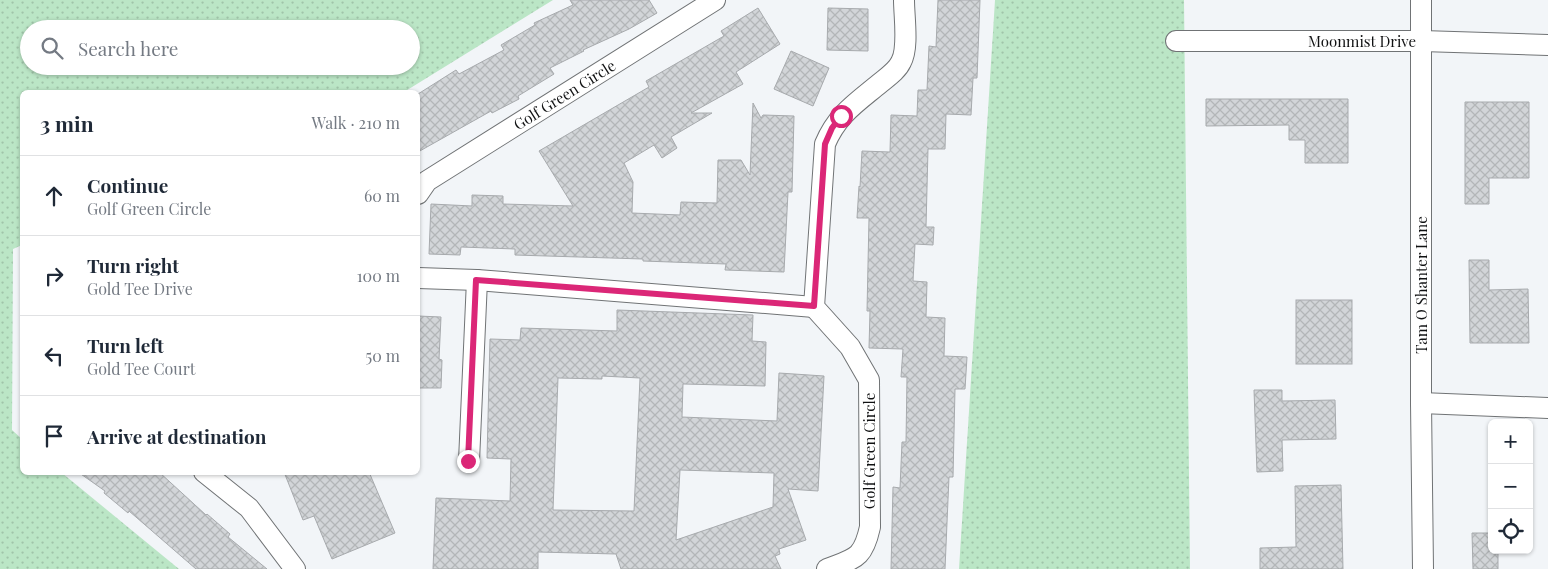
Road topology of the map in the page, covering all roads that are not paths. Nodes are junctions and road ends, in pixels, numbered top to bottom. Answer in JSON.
{"nodes":[{"id":1,"x":715,"y":0,"type":"edge"},
{"id":2,"x":904,"y":0,"type":"edge"},
{"id":3,"x":1421,"y":0,"type":"edge"},
{"id":4,"x":1176,"y":41,"type":"dead end"},
{"id":5,"x":1422,"y":41,"type":"junction"},
{"id":6,"x":1548,"y":45,"type":"edge"},
{"id":7,"x":420,"y":191,"type":"edge"},
{"id":8,"x":420,"y":278,"type":"edge"},
{"id":9,"x":476,"y":280,"type":"junction"},
{"id":10,"x":814,"y":306,"type":"junction"},
{"id":11,"x":1421,"y":403,"type":"junction"},
{"id":12,"x":1548,"y":408,"type":"edge"},
{"id":13,"x":468,"y":461,"type":"dead end"},
{"id":14,"x":208,"y":475,"type":"edge"},
{"id":15,"x":295,"y":569,"type":"edge"},
{"id":16,"x":827,"y":569,"type":"edge"},
{"id":17,"x":1423,"y":569,"type":"edge"}],
"edges":[{"from":1,"to":7,"type":"street","name":"Golf Green Circle"},
{"from":2,"to":10,"type":"street"},
{"from":3,"to":5,"type":"street","name":"Tam O Shanter Lane"},
{"from":4,"to":5,"type":"street","name":"Moonmist Drive"},
{"from":5,"to":6,"type":"street","name":"Moonmist Drive"},
{"from":5,"to":11,"type":"street","name":"Tam O Shanter Lane"},
{"from":8,"to":9,"type":"street"},
{"from":9,"to":10,"type":"street"},
{"from":9,"to":13,"type":"street"},
{"from":10,"to":16,"type":"street","name":"Golf Green Circle"},
{"from":11,"to":12,"type":"street"},
{"from":11,"to":17,"type":"street","name":"Tam O Shanter Lane"},
{"from":14,"to":15,"type":"street"}]}
